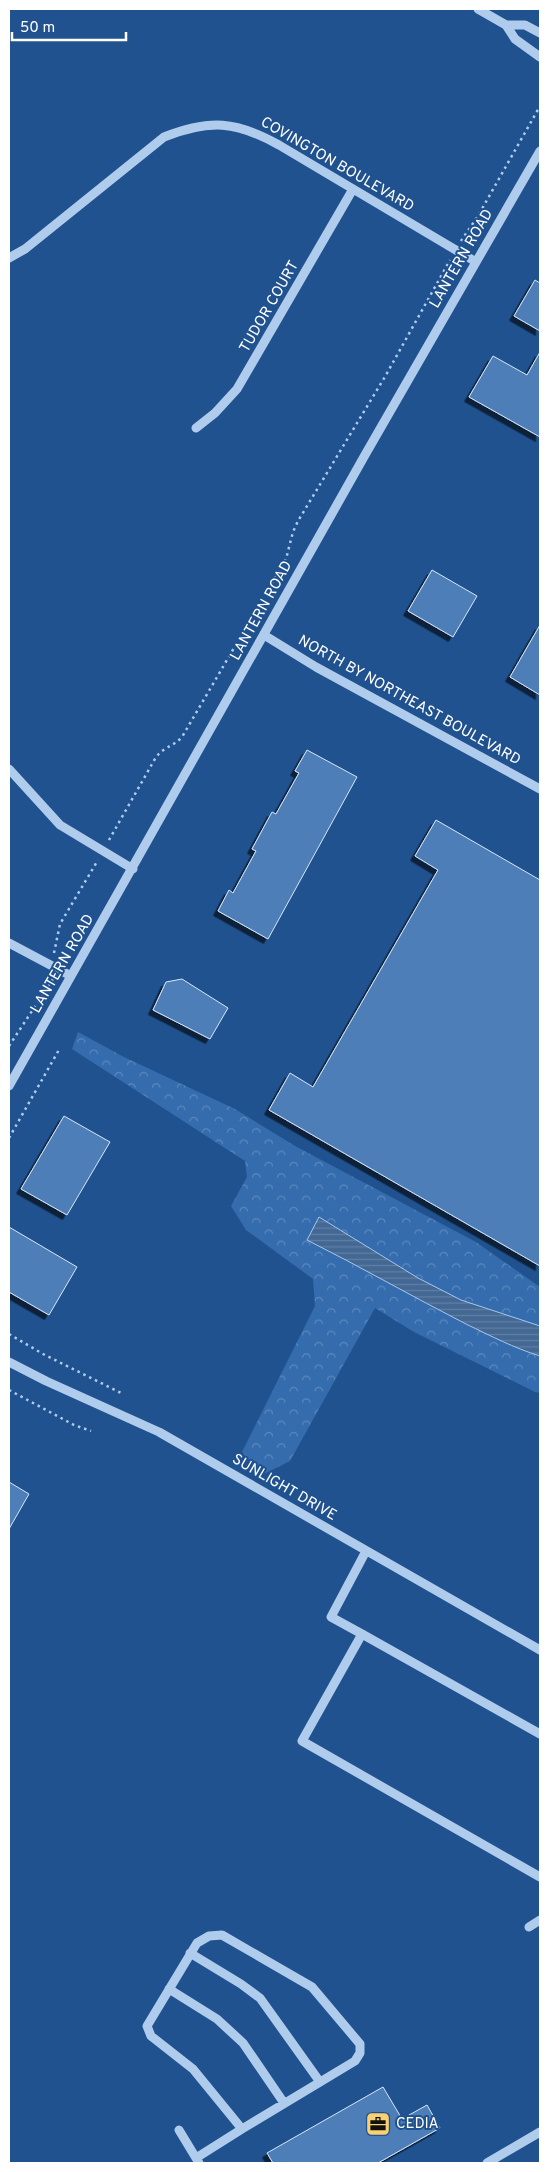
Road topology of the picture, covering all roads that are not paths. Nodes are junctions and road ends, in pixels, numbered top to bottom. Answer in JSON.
{"nodes":[{"id":1,"x":478,"y":9,"type":"edge"},
{"id":2,"x":506,"y":24,"type":"junction"},
{"id":3,"x":540,"y":33,"type":"edge"},
{"id":4,"x":540,"y":57,"type":"edge"},
{"id":5,"x":540,"y":151,"type":"edge"},
{"id":6,"x":353,"y":189,"type":"junction"},
{"id":7,"x":9,"y":258,"type":"edge"},
{"id":8,"x":476,"y":262,"type":"junction"},
{"id":9,"x":196,"y":428,"type":"dead end"},
{"id":10,"x":264,"y":635,"type":"junction"},
{"id":11,"x":9,"y":769,"type":"edge"},
{"id":12,"x":540,"y":789,"type":"edge"},
{"id":13,"x":133,"y":869,"type":"junction"},
{"id":14,"x":9,"y":943,"type":"edge"},
{"id":15,"x":72,"y":976,"type":"junction"},
{"id":16,"x":9,"y":1086,"type":"edge"},
{"id":17,"x":9,"y":1362,"type":"edge"},
{"id":18,"x":366,"y":1551,"type":"junction"},
{"id":19,"x":362,"y":1634,"type":"junction"},
{"id":20,"x":540,"y":1650,"type":"edge"},
{"id":21,"x":540,"y":1734,"type":"edge"},
{"id":22,"x":540,"y":1877,"type":"edge"},
{"id":23,"x":540,"y":1920,"type":"edge"},
{"id":24,"x":529,"y":1927,"type":"dead end"},
{"id":25,"x":190,"y":1953,"type":"junction"},
{"id":26,"x":169,"y":1989,"type":"junction"},
{"id":27,"x":320,"y":2082,"type":"junction"},
{"id":28,"x":284,"y":2103,"type":"junction"},
{"id":29,"x":242,"y":2129,"type":"junction"},
{"id":30,"x":179,"y":2130,"type":"dead end"},
{"id":31,"x":540,"y":2132,"type":"edge"},
{"id":32,"x":197,"y":2161,"type":"edge"},
{"id":33,"x":487,"y":2163,"type":"edge"}],
"edges":[{"from":1,"to":2,"type":"street"},
{"from":2,"to":3,"type":"street"},
{"from":2,"to":4,"type":"street"},
{"from":5,"to":8,"type":"street","name":"LANTERN ROAD"},
{"from":6,"to":7,"type":"street","name":"COVINGTON BOULEVARD"},
{"from":6,"to":8,"type":"street","name":"COVINGTON BOULEVARD"},
{"from":6,"to":9,"type":"street","name":"TUDOR COURT"},
{"from":8,"to":10,"type":"street","name":"LANTERN ROAD"},
{"from":10,"to":12,"type":"street","name":"NORTH BY NORTHEAST BOULEVARD"},
{"from":10,"to":13,"type":"street","name":"LANTERN ROAD"},
{"from":11,"to":13,"type":"street"},
{"from":13,"to":15,"type":"street","name":"LANTERN ROAD"},
{"from":14,"to":15,"type":"street"},
{"from":15,"to":16,"type":"street","name":"LANTERN ROAD"},
{"from":17,"to":18,"type":"street","name":"SUNLIGHT DRIVE"},
{"from":18,"to":19,"type":"street"},
{"from":18,"to":20,"type":"street","name":"SUNLIGHT DRIVE"},
{"from":19,"to":21,"type":"street"},
{"from":19,"to":22,"type":"street"},
{"from":23,"to":24,"type":"street"},
{"from":25,"to":26,"type":"street"},
{"from":25,"to":27,"type":"street"},
{"from":25,"to":27,"type":"street"},
{"from":26,"to":28,"type":"street"},
{"from":26,"to":29,"type":"street"},
{"from":27,"to":28,"type":"street"},
{"from":28,"to":29,"type":"street"},
{"from":29,"to":32,"type":"street"},
{"from":30,"to":32,"type":"street"},
{"from":31,"to":33,"type":"street"}]}
